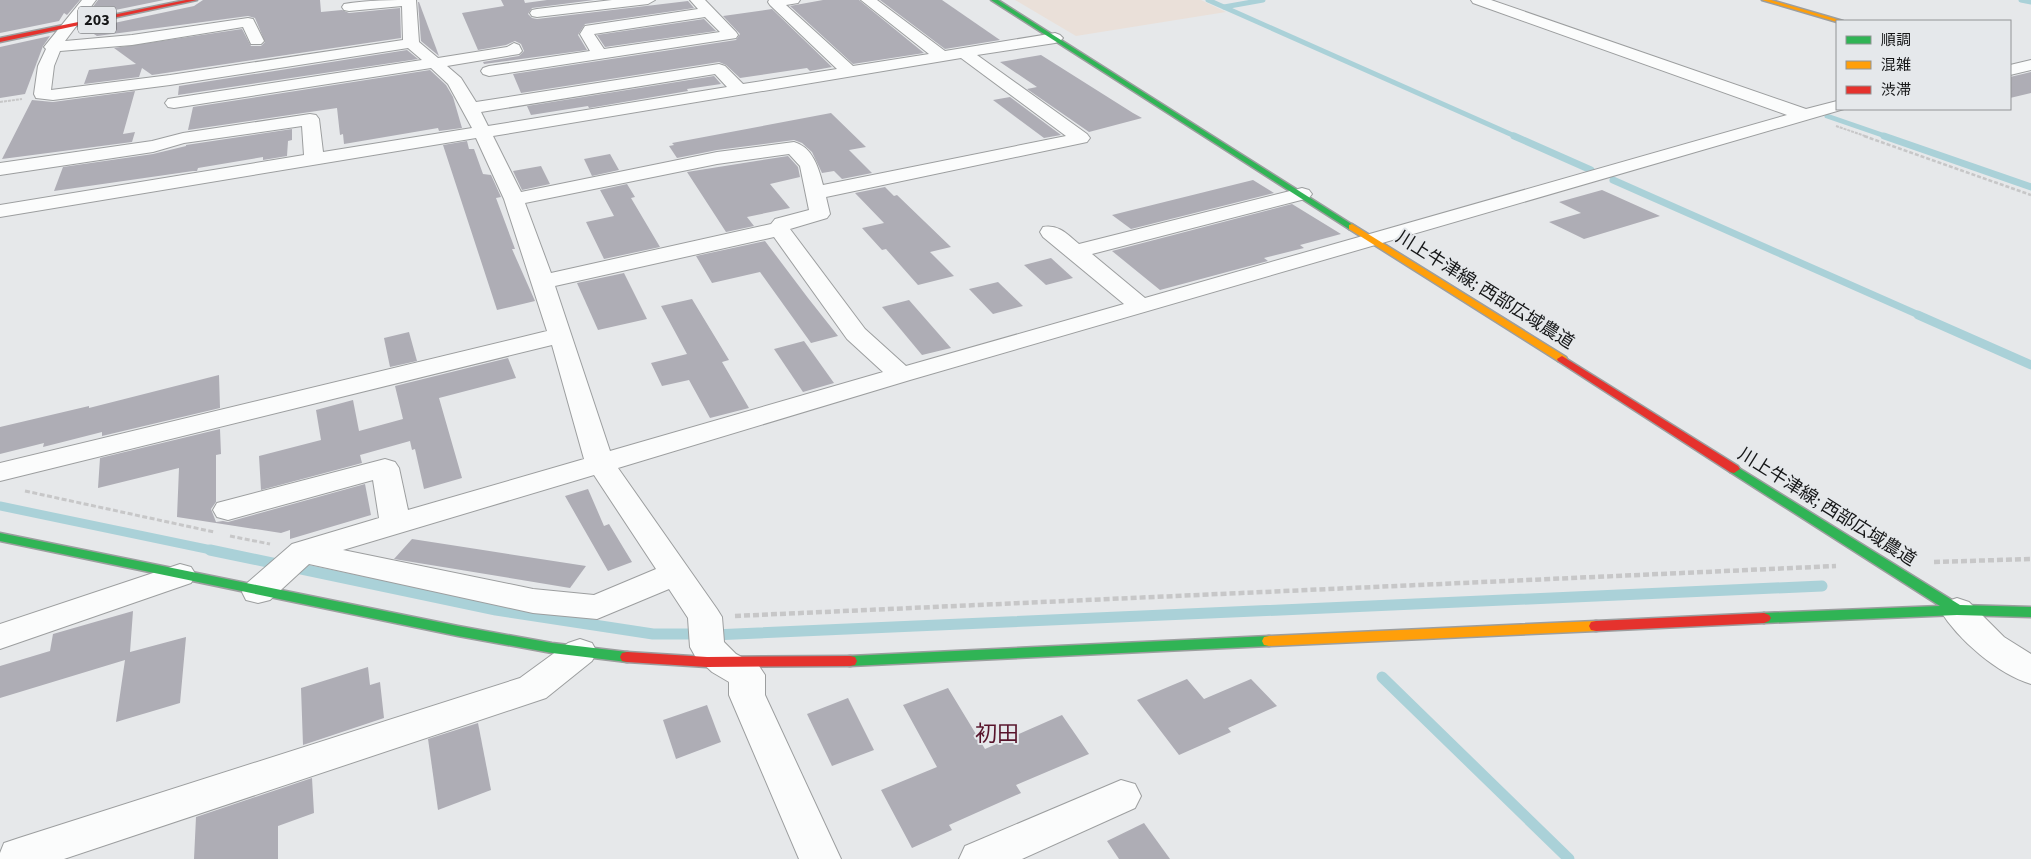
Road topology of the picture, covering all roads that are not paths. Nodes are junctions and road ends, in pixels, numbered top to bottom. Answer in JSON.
{"nodes":[{"id":1,"x":89,"y":0,"type":"edge"},
{"id":2,"x":194,"y":0,"type":"edge"},
{"id":3,"x":409,"y":0,"type":"edge"},
{"id":4,"x":648,"y":0,"type":"edge"},
{"id":5,"x":794,"y":0,"type":"edge"},
{"id":6,"x":868,"y":0,"type":"edge"},
{"id":7,"x":994,"y":0,"type":"edge"},
{"id":8,"x":1478,"y":0,"type":"edge"},
{"id":9,"x":1765,"y":0,"type":"edge"},
{"id":10,"x":349,"y":6,"type":"dead end"},
{"id":11,"x":702,"y":6,"type":"edge"},
{"id":12,"x":591,"y":7,"type":"junction"},
{"id":13,"x":537,"y":14,"type":"dead end"},
{"id":14,"x":1836,"y":20,"type":"edge"},
{"id":15,"x":67,"y":26,"type":"junction"},
{"id":16,"x":605,"y":26,"type":"junction"},
{"id":17,"x":1055,"y":38,"type":"junction"},
{"id":18,"x":0,"y":40,"type":"edge"},
{"id":19,"x":256,"y":41,"type":"dead end"},
{"id":20,"x":411,"y":43,"type":"junction"},
{"id":21,"x":52,"y":47,"type":"junction"},
{"id":22,"x":514,"y":48,"type":"dead end"},
{"id":23,"x":964,"y":53,"type":"junction"},
{"id":24,"x":600,"y":55,"type":"junction"},
{"id":25,"x":941,"y":56,"type":"junction"},
{"id":26,"x":433,"y":62,"type":"junction"},
{"id":27,"x":2031,"y":65,"type":"edge"},
{"id":28,"x":2011,"y":70,"type":"edge"},
{"id":29,"x":2011,"y":70,"type":"edge"},
{"id":30,"x":849,"y":71,"type":"junction"},
{"id":31,"x":450,"y":76,"type":"junction"},
{"id":32,"x":2031,"y":76,"type":"edge"},
{"id":33,"x":738,"y":89,"type":"junction"},
{"id":34,"x":174,"y":103,"type":"dead end"},
{"id":35,"x":1836,"y":106,"type":"edge"},
{"id":36,"x":471,"y":108,"type":"junction"},
{"id":37,"x":1805,"y":115,"type":"junction"},
{"id":38,"x":482,"y":131,"type":"junction"},
{"id":39,"x":314,"y":159,"type":"junction"},
{"id":40,"x":0,"y":169,"type":"edge"},
{"id":41,"x":815,"y":193,"type":"junction"},
{"id":42,"x":1302,"y":194,"type":"junction"},
{"id":43,"x":514,"y":199,"type":"junction"},
{"id":44,"x":0,"y":211,"type":"edge"},
{"id":45,"x":779,"y":229,"type":"junction"},
{"id":46,"x":1051,"y":232,"type":"dead end"},
{"id":47,"x":1373,"y":240,"type":"junction"},
{"id":48,"x":1075,"y":252,"type":"junction"},
{"id":49,"x":542,"y":282,"type":"junction"},
{"id":50,"x":1142,"y":307,"type":"junction"},
{"id":51,"x":561,"y":335,"type":"junction"},
{"id":52,"x":901,"y":375,"type":"junction"},
{"id":53,"x":600,"y":463,"type":"junction"},
{"id":54,"x":0,"y":472,"type":"edge"},
{"id":55,"x":395,"y":524,"type":"junction"},
{"id":56,"x":223,"y":526,"type":"road end"},
{"id":57,"x":0,"y":537,"type":"edge"},
{"id":58,"x":303,"y":552,"type":"junction"},
{"id":59,"x":675,"y":573,"type":"junction"},
{"id":60,"x":180,"y":575,"type":"junction"},
{"id":61,"x":258,"y":592,"type":"junction"},
{"id":62,"x":1957,"y":610,"type":"junction"},
{"id":63,"x":2031,"y":612,"type":"edge"},
{"id":64,"x":0,"y":637,"type":"edge"},
{"id":65,"x":712,"y":642,"type":"junction"},
{"id":66,"x":580,"y":652,"type":"junction"},
{"id":67,"x":2031,"y":671,"type":"edge"},
{"id":68,"x":1121,"y":796,"type":"dead end"},
{"id":69,"x":19,"y":856,"type":"dead end"},
{"id":70,"x":820,"y":859,"type":"edge"},
{"id":71,"x":980,"y":859,"type":"edge"}],
"edges":[{"from":1,"to":15,"type":"street"},
{"from":2,"to":15,"type":"main road","number":"203"},
{"from":3,"to":10,"type":"street"},
{"from":3,"to":20,"type":"street"},
{"from":4,"to":12,"type":"street"},
{"from":5,"to":30,"type":"street"},
{"from":6,"to":25,"type":"street"},
{"from":7,"to":17,"type":"main road","name":"川上牛津線; 西部広域農道"},
{"from":8,"to":37,"type":"street"},
{"from":9,"to":14,"type":"main road"},
{"from":11,"to":16,"type":"street"},
{"from":11,"to":24,"type":"street"},
{"from":12,"to":13,"type":"street"},
{"from":12,"to":16,"type":"street"},
{"from":15,"to":18,"type":"main road","number":"203"},
{"from":15,"to":21,"type":"street"},
{"from":16,"to":24,"type":"street"},
{"from":17,"to":23,"type":"street"},
{"from":17,"to":42,"type":"main road","name":"川上牛津線; 西部広域農道"},
{"from":19,"to":21,"type":"street"},
{"from":20,"to":21,"type":"street"},
{"from":20,"to":26,"type":"street"},
{"from":22,"to":26,"type":"street"},
{"from":23,"to":25,"type":"street"},
{"from":23,"to":41,"type":"street"},
{"from":24,"to":31,"type":"street"},
{"from":25,"to":30,"type":"street"},
{"from":26,"to":31,"type":"street"},
{"from":26,"to":34,"type":"street"},
{"from":27,"to":28,"type":"street"},
{"from":29,"to":32,"type":"street"},
{"from":30,"to":33,"type":"street"},
{"from":31,"to":36,"type":"street"},
{"from":33,"to":36,"type":"street"},
{"from":33,"to":38,"type":"street"},
{"from":35,"to":37,"type":"street"},
{"from":36,"to":38,"type":"street"},
{"from":37,"to":47,"type":"street"},
{"from":38,"to":39,"type":"street"},
{"from":38,"to":43,"type":"street"},
{"from":39,"to":40,"type":"street"},
{"from":39,"to":44,"type":"street"},
{"from":41,"to":43,"type":"street"},
{"from":41,"to":45,"type":"street"},
{"from":42,"to":47,"type":"main road","name":"川上牛津線; 西部広域農道"},
{"from":42,"to":48,"type":"street"},
{"from":43,"to":49,"type":"street"},
{"from":45,"to":49,"type":"street"},
{"from":45,"to":52,"type":"street"},
{"from":46,"to":48,"type":"street"},
{"from":47,"to":50,"type":"street"},
{"from":47,"to":62,"type":"main road","name":"川上牛津線; 西部広域農道"},
{"from":48,"to":50,"type":"street"},
{"from":49,"to":51,"type":"street"},
{"from":50,"to":52,"type":"street"},
{"from":51,"to":53,"type":"street"},
{"from":51,"to":54,"type":"street"},
{"from":52,"to":53,"type":"street"},
{"from":53,"to":55,"type":"street"},
{"from":53,"to":59,"type":"street"},
{"from":55,"to":56,"type":"street"},
{"from":55,"to":58,"type":"street"},
{"from":57,"to":60,"type":"main road"},
{"from":58,"to":59,"type":"street"},
{"from":58,"to":61,"type":"street"},
{"from":59,"to":65,"type":"street"},
{"from":60,"to":61,"type":"main road"},
{"from":60,"to":64,"type":"street"},
{"from":61,"to":66,"type":"main road"},
{"from":62,"to":63,"type":"main road"},
{"from":62,"to":65,"type":"main road"},
{"from":62,"to":67,"type":"street"},
{"from":65,"to":66,"type":"main road"},
{"from":65,"to":70,"type":"street"},
{"from":66,"to":69,"type":"street"},
{"from":68,"to":71,"type":"street"}]}
